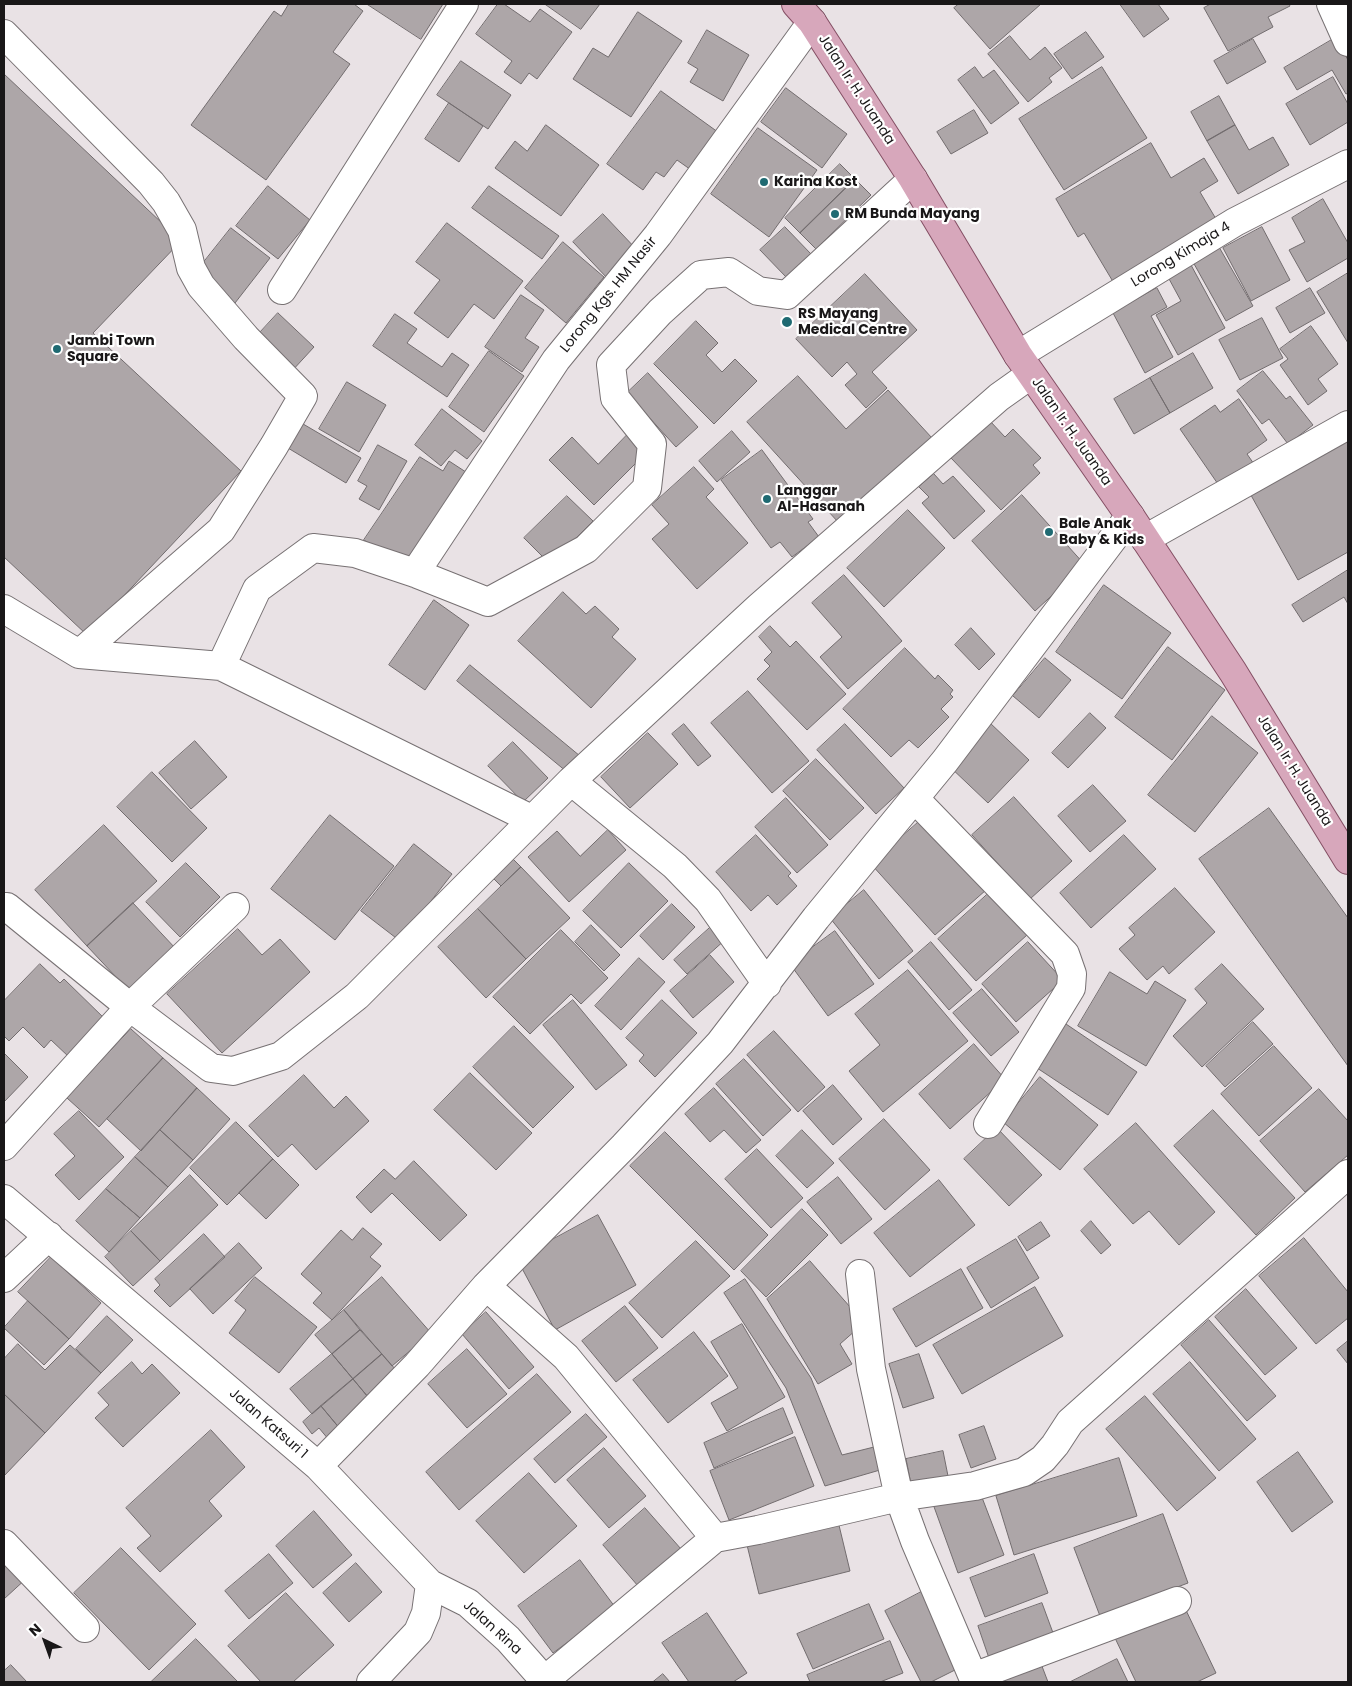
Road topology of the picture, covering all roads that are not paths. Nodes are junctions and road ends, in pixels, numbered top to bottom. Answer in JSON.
{"nodes":[{"id":1,"x":464,"y":4,"type":"edge"},
{"id":2,"x":1331,"y":4,"type":"edge"},
{"id":3,"x":804,"y":13,"type":"edge"},
{"id":4,"x":4,"y":34,"type":"edge"},
{"id":5,"x":1348,"y":42,"type":"edge"},
{"id":6,"x":1348,"y":164,"type":"edge"},
{"id":7,"x":913,"y":179,"type":"junction"},
{"id":8,"x":282,"y":290,"type":"dead end"},
{"id":9,"x":1024,"y":365,"type":"junction"},
{"id":10,"x":1348,"y":425,"type":"edge"},
{"id":11,"x":1130,"y":516,"type":"junction"},
{"id":12,"x":1145,"y":539,"type":"junction"},
{"id":13,"x":415,"y":573,"type":"junction"},
{"id":14,"x":4,"y":609,"type":"edge"},
{"id":15,"x":79,"y":654,"type":"junction"},
{"id":16,"x":222,"y":666,"type":"junction"},
{"id":17,"x":571,"y":781,"type":"junction"},
{"id":18,"x":915,"y":799,"type":"junction"},
{"id":19,"x":531,"y":819,"type":"junction"},
{"id":20,"x":1348,"y":860,"type":"edge"},
{"id":21,"x":7,"y":907,"type":"dead end"},
{"id":22,"x":235,"y":907,"type":"dead end"},
{"id":23,"x":767,"y":984,"type":"junction"},
{"id":24,"x":130,"y":1007,"type":"junction"},
{"id":25,"x":988,"y":1124,"type":"dead end"},
{"id":26,"x":4,"y":1146,"type":"edge"},
{"id":27,"x":1348,"y":1174,"type":"edge"},
{"id":28,"x":4,"y":1199,"type":"edge"},
{"id":29,"x":49,"y":1236,"type":"junction"},
{"id":30,"x":860,"y":1274,"type":"dead end"},
{"id":31,"x":4,"y":1278,"type":"edge"},
{"id":32,"x":486,"y":1286,"type":"junction"},
{"id":33,"x":318,"y":1466,"type":"junction"},
{"id":34,"x":899,"y":1497,"type":"junction"},
{"id":35,"x":715,"y":1538,"type":"junction"},
{"id":36,"x":4,"y":1544,"type":"edge"},
{"id":37,"x":430,"y":1584,"type":"junction"},
{"id":38,"x":1177,"y":1601,"type":"dead end"},
{"id":39,"x":85,"y":1628,"type":"dead end"},
{"id":40,"x":546,"y":1681,"type":"edge"},
{"id":41,"x":371,"y":1682,"type":"edge"}],
"edges":[{"from":1,"to":8,"type":"street"},
{"from":2,"to":5,"type":"street"},
{"from":3,"to":7,"type":"main road","name":"Jalan Ir. H. Juanda"},
{"from":3,"to":13,"type":"street","name":"Lorong Kgs. HM Nasir"},
{"from":4,"to":15,"type":"street"},
{"from":6,"to":9,"type":"street","name":"Lorong Kimaja 4"},
{"from":7,"to":9,"type":"main road","name":"Jalan Ir. H. Juanda"},
{"from":7,"to":13,"type":"street"},
{"from":9,"to":11,"type":"main road","name":"Jalan Ir. H. Juanda"},
{"from":9,"to":17,"type":"street","name":"Lorong Kimaja 4"},
{"from":10,"to":12,"type":"street"},
{"from":11,"to":12,"type":"main road","name":"Jalan Ir. H. Juanda"},
{"from":11,"to":18,"type":"street"},
{"from":12,"to":20,"type":"main road","name":"Jalan Ir. H. Juanda"},
{"from":13,"to":16,"type":"street"},
{"from":14,"to":15,"type":"street"},
{"from":15,"to":16,"type":"street"},
{"from":16,"to":19,"type":"street"},
{"from":17,"to":19,"type":"street","name":"Lorong Kimaja 4"},
{"from":17,"to":23,"type":"street"},
{"from":18,"to":23,"type":"street"},
{"from":18,"to":25,"type":"street"},
{"from":19,"to":24,"type":"street","name":"Lorong Kimaja 4"},
{"from":21,"to":24,"type":"street","name":"Lorong Kimaja 4"},
{"from":22,"to":24,"type":"street"},
{"from":23,"to":32,"type":"street"},
{"from":24,"to":26,"type":"street"},
{"from":27,"to":34,"type":"street"},
{"from":28,"to":29,"type":"street","name":"Jalan Katsuri 1"},
{"from":29,"to":31,"type":"street"},
{"from":29,"to":33,"type":"street","name":"Jalan Katsuri 1"},
{"from":30,"to":34,"type":"street"},
{"from":32,"to":33,"type":"street"},
{"from":32,"to":35,"type":"street"},
{"from":33,"to":37,"type":"street","name":"Jalan Katsuri 1"},
{"from":34,"to":35,"type":"street"},
{"from":34,"to":38,"type":"street"},
{"from":35,"to":40,"type":"street"},
{"from":36,"to":39,"type":"street"},
{"from":37,"to":40,"type":"street","name":"Jalan Rina"},
{"from":37,"to":41,"type":"street"}]}
